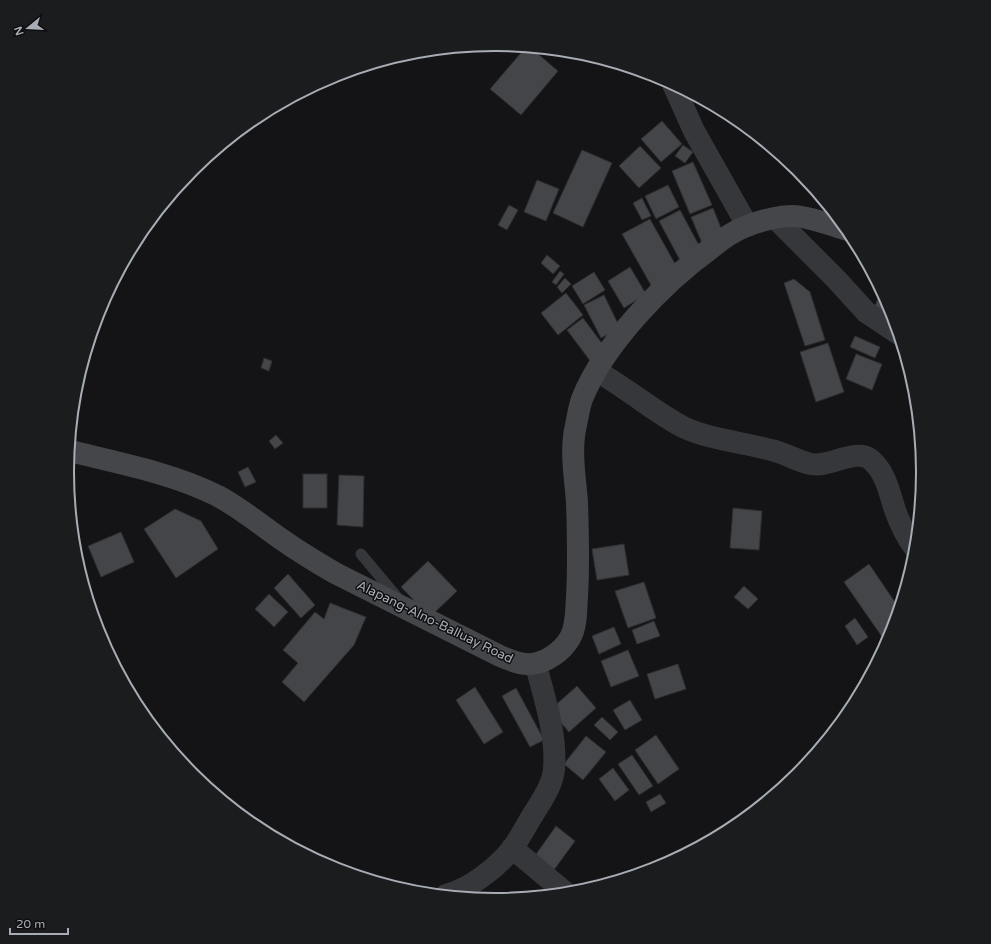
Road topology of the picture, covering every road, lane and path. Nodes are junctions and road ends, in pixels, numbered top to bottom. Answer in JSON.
{"nodes":[{"id":1,"x":676,"y":91,"type":"edge"},
{"id":2,"x":775,"y":218,"type":"junction"},
{"id":3,"x":747,"y":226,"type":"junction"},
{"id":4,"x":838,"y":228,"type":"edge"},
{"id":5,"x":891,"y":328,"type":"edge"},
{"id":6,"x":597,"y":371,"type":"junction"},
{"id":7,"x":75,"y":452,"type":"edge"},
{"id":8,"x":910,"y":541,"type":"edge"},
{"id":9,"x":360,"y":554,"type":"dead end"},
{"id":10,"x":411,"y":612,"type":"junction"},
{"id":11,"x":536,"y":664,"type":"junction"},
{"id":12,"x":512,"y":848,"type":"junction"},
{"id":13,"x":560,"y":888,"type":"edge"},
{"id":14,"x":459,"y":891,"type":"edge"}],
"edges":[{"from":1,"to":3,"type":"street"},
{"from":2,"to":3,"type":"main road"},
{"from":2,"to":4,"type":"main road"},
{"from":2,"to":5,"type":"street"},
{"from":3,"to":6,"type":"main road"},
{"from":6,"to":8,"type":"street"},
{"from":6,"to":11,"type":"main road"},
{"from":7,"to":10,"type":"main road","name":"Alapang-Alno-Balluay Road"},
{"from":9,"to":10,"type":"lane"},
{"from":10,"to":11,"type":"main road","name":"Alapang-Alno-Balluay Road"},
{"from":11,"to":12,"type":"street"},
{"from":12,"to":13,"type":"street"},
{"from":12,"to":14,"type":"street"}]}
